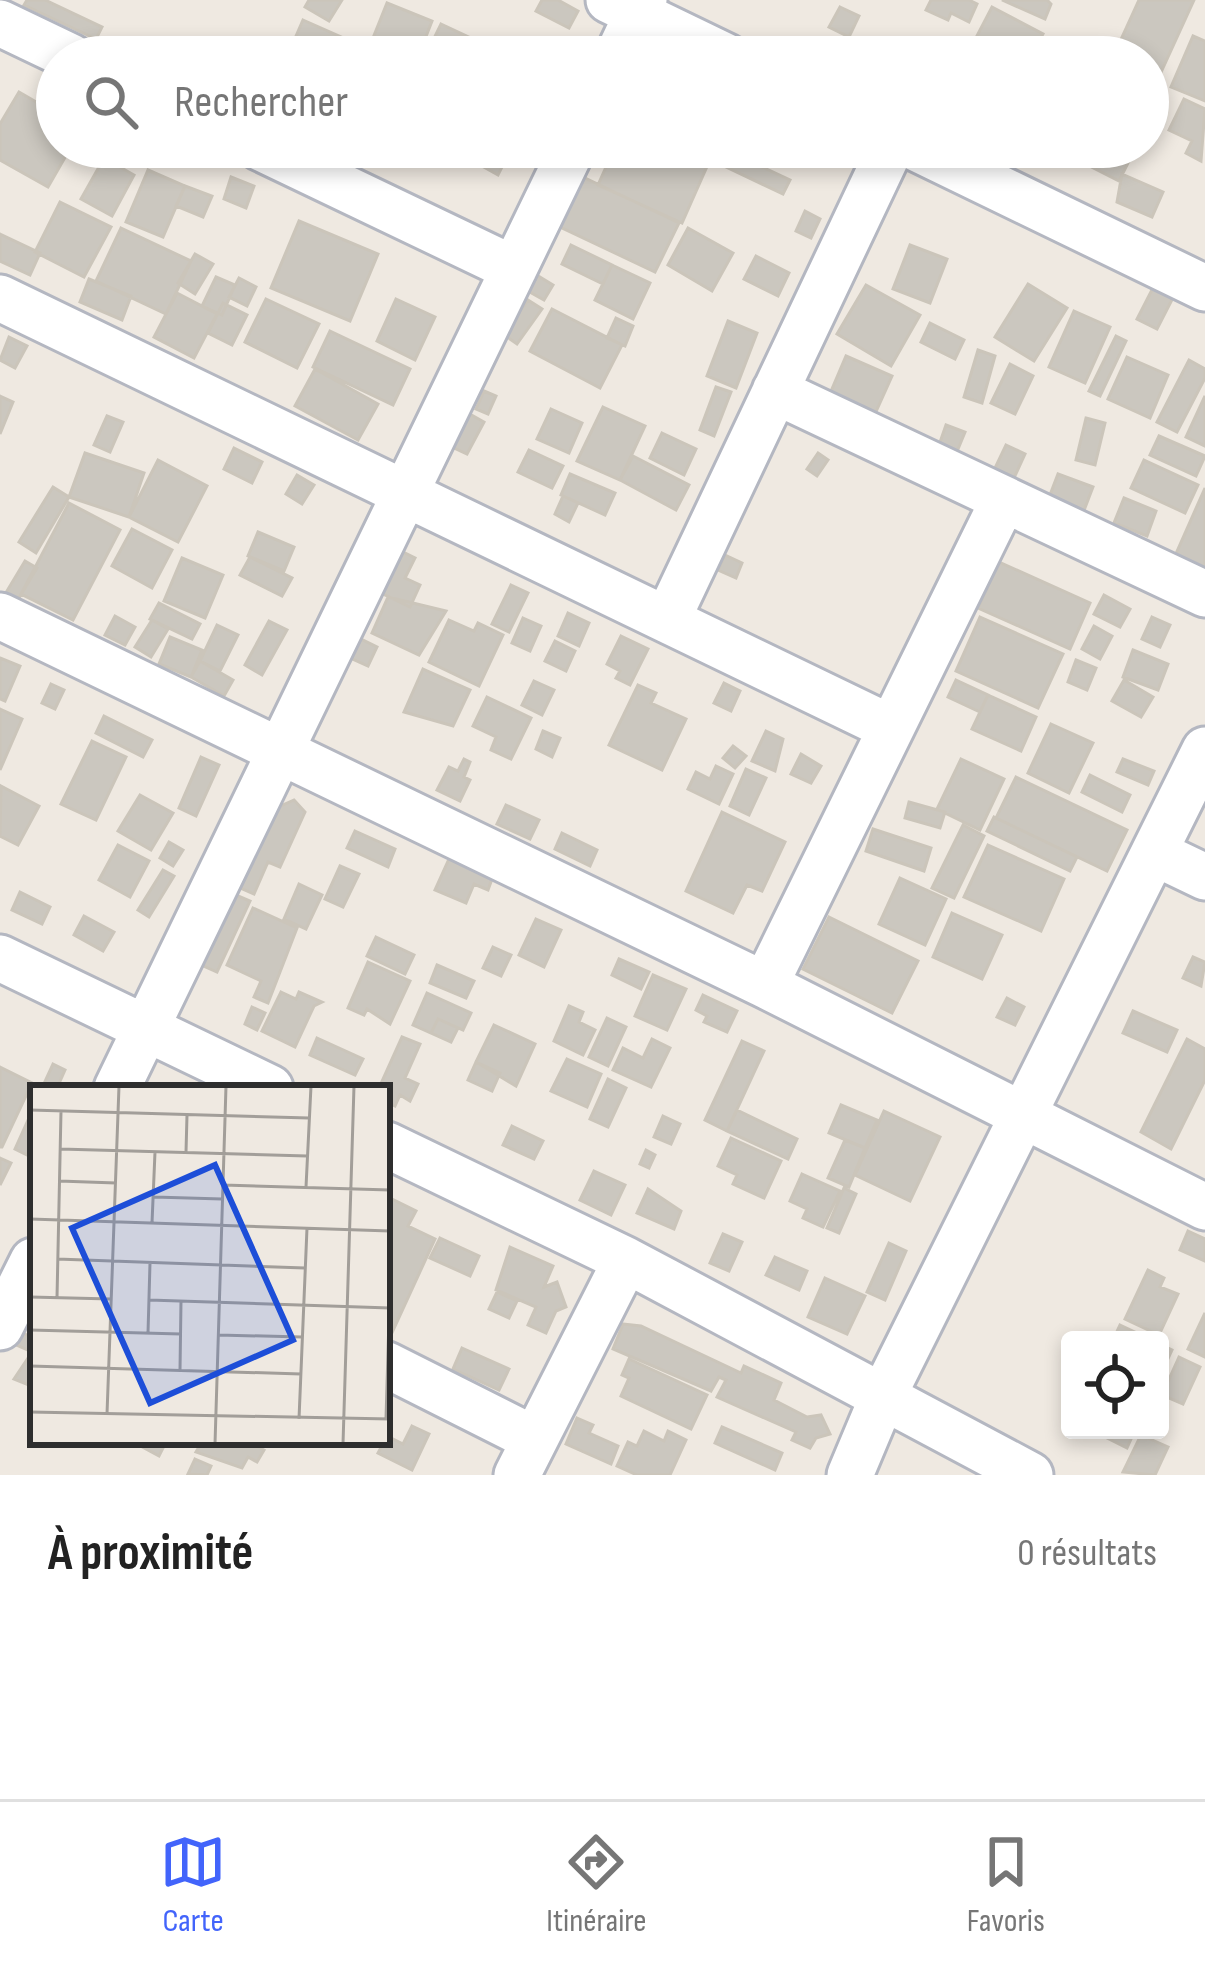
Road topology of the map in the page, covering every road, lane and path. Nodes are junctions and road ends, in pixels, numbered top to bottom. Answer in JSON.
{"nodes":[{"id":1,"x":630,"y":5,"type":"edge"},
{"id":2,"x":0,"y":23,"type":"edge"},
{"id":3,"x":622,"y":36,"type":"edge"},
{"id":4,"x":688,"y":36,"type":"edge"},
{"id":5,"x":36,"y":40,"type":"edge"},
{"id":6,"x":303,"y":168,"type":"edge"},
{"id":7,"x":563,"y":168,"type":"edge"},
{"id":8,"x":881,"y":168,"type":"edge"},
{"id":9,"x":957,"y":168,"type":"edge"},
{"id":10,"x":514,"y":269,"type":"junction"},
{"id":11,"x":1205,"y":288,"type":"edge"},
{"id":12,"x":0,"y":298,"type":"edge"},
{"id":13,"x":775,"y":391,"type":"junction"},
{"id":14,"x":405,"y":494,"type":"junction"},
{"id":15,"x":1004,"y":499,"type":"junction"},
{"id":16,"x":1205,"y":594,"type":"edge"},
{"id":17,"x":0,"y":616,"type":"edge"},
{"id":18,"x":667,"y":620,"type":"junction"},
{"id":19,"x":891,"y":728,"type":"junction"},
{"id":20,"x":1205,"y":750,"type":"edge"},
{"id":21,"x":280,"y":751,"type":"junction"},
{"id":22,"x":1155,"y":853,"type":"junction"},
{"id":23,"x":1205,"y":878,"type":"edge"},
{"id":24,"x":0,"y":958,"type":"edge"},
{"id":25,"x":765,"y":985,"type":"junction"},
{"id":26,"x":145,"y":1028,"type":"junction"},
{"id":27,"x":117,"y":1085,"type":"edge"},
{"id":28,"x":264,"y":1085,"type":"edge"},
{"id":29,"x":1024,"y":1120,"type":"junction"},
{"id":30,"x":390,"y":1146,"type":"edge"},
{"id":31,"x":1205,"y":1207,"type":"edge"},
{"id":32,"x":626,"y":1260,"type":"junction"},
{"id":33,"x":30,"y":1266,"type":"edge"},
{"id":34,"x":2,"y":1315,"type":"edge"},
{"id":35,"x":390,"y":1367,"type":"edge"},
{"id":36,"x":884,"y":1394,"type":"junction"},
{"id":37,"x":526,"y":1457,"type":"edge"},
{"id":38,"x":850,"y":1475,"type":"edge"},
{"id":39,"x":1030,"y":1475,"type":"edge"}],
"edges":[{"from":1,"to":3,"type":"street"},
{"from":1,"to":4,"type":"street"},
{"from":2,"to":5,"type":"street"},
{"from":6,"to":10,"type":"street"},
{"from":7,"to":10,"type":"street"},
{"from":8,"to":13,"type":"street"},
{"from":9,"to":11,"type":"street"},
{"from":10,"to":14,"type":"street"},
{"from":12,"to":14,"type":"street"},
{"from":13,"to":15,"type":"street"},
{"from":13,"to":18,"type":"street"},
{"from":14,"to":18,"type":"street"},
{"from":14,"to":21,"type":"street"},
{"from":15,"to":16,"type":"street"},
{"from":15,"to":19,"type":"street"},
{"from":17,"to":21,"type":"street"},
{"from":18,"to":19,"type":"street"},
{"from":19,"to":25,"type":"street"},
{"from":20,"to":22,"type":"street"},
{"from":21,"to":25,"type":"street"},
{"from":21,"to":26,"type":"street"},
{"from":22,"to":23,"type":"street"},
{"from":22,"to":29,"type":"street"},
{"from":24,"to":26,"type":"street"},
{"from":25,"to":29,"type":"street"},
{"from":26,"to":27,"type":"street"},
{"from":26,"to":28,"type":"street"},
{"from":29,"to":31,"type":"street"},
{"from":29,"to":36,"type":"street"},
{"from":30,"to":32,"type":"street"},
{"from":32,"to":36,"type":"street"},
{"from":32,"to":37,"type":"street"},
{"from":33,"to":34,"type":"street"},
{"from":35,"to":37,"type":"street"},
{"from":36,"to":38,"type":"street"},
{"from":36,"to":39,"type":"street"}]}
